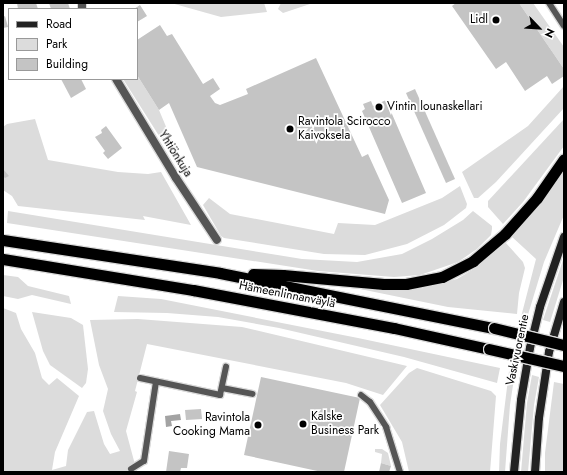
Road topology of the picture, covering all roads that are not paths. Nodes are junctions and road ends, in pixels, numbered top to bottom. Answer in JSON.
{"nodes":[{"id":1,"x":549,"y":3,"type":"edge"},
{"id":2,"x":564,"y":26,"type":"edge"},
{"id":3,"x":117,"y":80,"type":"edge"},
{"id":4,"x":564,"y":159,"type":"edge"},
{"id":5,"x":564,"y":237,"type":"edge"},
{"id":6,"x":3,"y":240,"type":"edge"},
{"id":7,"x":217,"y":240,"type":"dead end"},
{"id":8,"x":3,"y":259,"type":"edge"},
{"id":9,"x":220,"y":273,"type":"junction"},
{"id":10,"x":564,"y":302,"type":"edge"},
{"id":11,"x":564,"y":345,"type":"edge"},
{"id":12,"x":564,"y":366,"type":"edge"},
{"id":13,"x":226,"y":367,"type":"dead end"},
{"id":14,"x":140,"y":378,"type":"dead end"},
{"id":15,"x":156,"y":382,"type":"junction"},
{"id":16,"x":222,"y":388,"type":"junction"},
{"id":17,"x":252,"y":394,"type":"dead end"},
{"id":18,"x":362,"y":395,"type":"dead end"},
{"id":19,"x":131,"y":469,"type":"dead end"},
{"id":20,"x":400,"y":472,"type":"edge"},
{"id":21,"x":514,"y":472,"type":"edge"},
{"id":22,"x":535,"y":472,"type":"edge"}],
"edges":[{"from":1,"to":2,"type":"lane"},
{"from":3,"to":7,"type":"street","name":"Yhtiönkuja"},
{"from":4,"to":9,"type":"highway"},
{"from":5,"to":21,"type":"main road","name":"Vaskivuorentie"},
{"from":6,"to":9,"type":"highway","name":"Hämeenlinnanväylä"},
{"from":8,"to":12,"type":"highway","name":"Hämeenlinnanväylä","bridge":true},
{"from":9,"to":11,"type":"highway","name":"Hämeenlinnanväylä","bridge":true},
{"from":10,"to":22,"type":"main road"},
{"from":13,"to":16,"type":"lane"},
{"from":14,"to":15,"type":"lane"},
{"from":15,"to":16,"type":"lane"},
{"from":15,"to":19,"type":"lane"},
{"from":16,"to":17,"type":"lane"},
{"from":18,"to":20,"type":"lane"}]}
